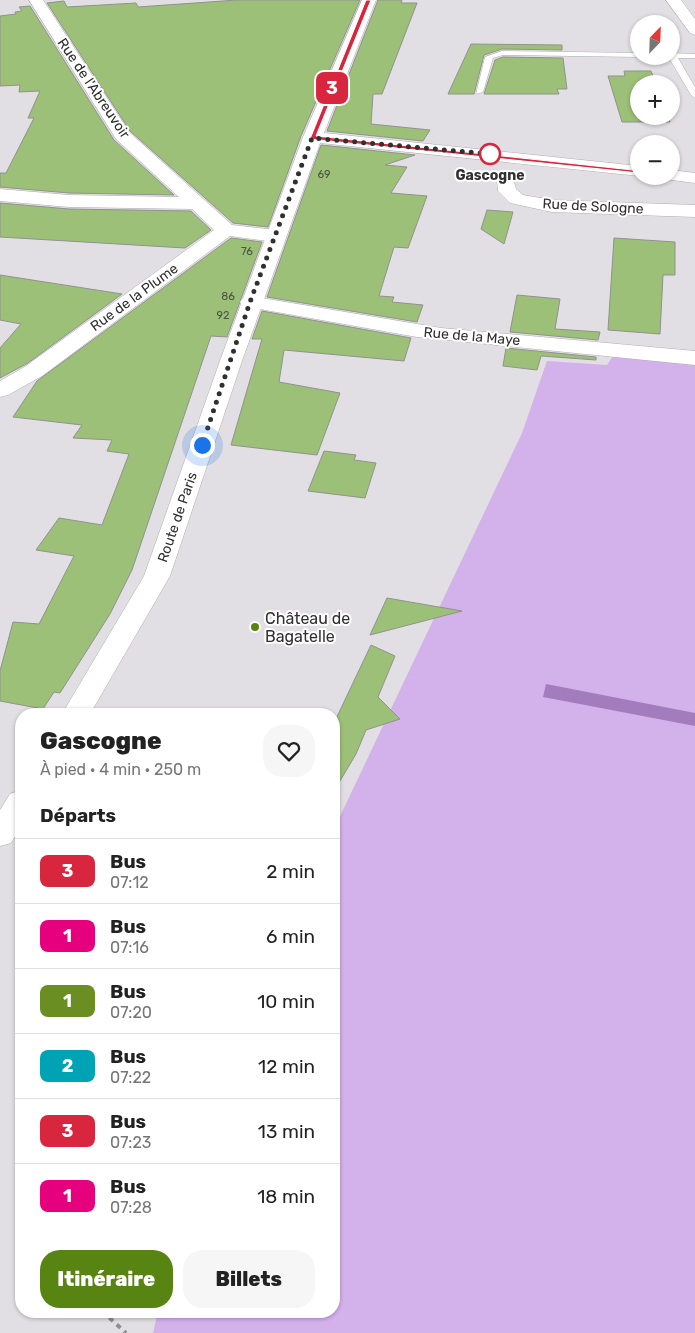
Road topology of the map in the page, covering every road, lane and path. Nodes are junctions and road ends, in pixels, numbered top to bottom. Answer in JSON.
{"nodes":[{"id":1,"x":36,"y":0,"type":"edge"},
{"id":2,"x":369,"y":0,"type":"edge"},
{"id":3,"x":673,"y":0,"type":"edge"},
{"id":4,"x":695,"y":30,"type":"edge"},
{"id":5,"x":630,"y":55,"type":"edge"},
{"id":6,"x":680,"y":55,"type":"edge"},
{"id":7,"x":695,"y":56,"type":"edge"},
{"id":8,"x":678,"y":65,"type":"edge"},
{"id":9,"x":479,"y":92,"type":"dead end"},
{"id":10,"x":695,"y":95,"type":"edge"},
{"id":11,"x":312,"y":138,"type":"junction"},
{"id":12,"x":630,"y":170,"type":"edge"},
{"id":13,"x":680,"y":176,"type":"edge"},
{"id":14,"x":695,"y":178,"type":"edge"},
{"id":15,"x":506,"y":179,"type":"dead end"},
{"id":16,"x":0,"y":195,"type":"edge"},
{"id":17,"x":196,"y":203,"type":"junction"},
{"id":18,"x":695,"y":212,"type":"edge"},
{"id":19,"x":226,"y":230,"type":"junction"},
{"id":20,"x":276,"y":236,"type":"junction"},
{"id":21,"x":250,"y":302,"type":"junction"},
{"id":22,"x":695,"y":358,"type":"edge"},
{"id":23,"x":0,"y":390,"type":"edge"},
{"id":24,"x":80,"y":708,"type":"edge"},
{"id":25,"x":15,"y":811,"type":"edge"},
{"id":26,"x":0,"y":835,"type":"edge"},
{"id":27,"x":110,"y":1318,"type":"edge"},
{"id":28,"x":126,"y":1333,"type":"edge"}],
"edges":[{"from":1,"to":17,"type":"street","name":"Rue de l'Abreuvoir"},
{"from":2,"to":11,"type":"street","name":"Route de Paris"},
{"from":3,"to":4,"type":"street"},
{"from":5,"to":9,"type":"lane"},
{"from":6,"to":7,"type":"lane"},
{"from":8,"to":10,"type":"lane"},
{"from":11,"to":12,"type":"street"},
{"from":11,"to":20,"type":"street","name":"Route de Paris"},
{"from":13,"to":14,"type":"street"},
{"from":15,"to":18,"type":"street","name":"Rue de Sologne"},
{"from":16,"to":17,"type":"street"},
{"from":17,"to":19,"type":"street","name":"Rue de l'Abreuvoir"},
{"from":19,"to":20,"type":"street"},
{"from":19,"to":23,"type":"street","name":"Rue de la Plume"},
{"from":20,"to":21,"type":"street","name":"Route de Paris"},
{"from":21,"to":22,"type":"street","name":"Rue de la Maye"},
{"from":21,"to":24,"type":"street","name":"Route de Paris"},
{"from":25,"to":26,"type":"street"},
{"from":27,"to":28,"type":"path"}]}
